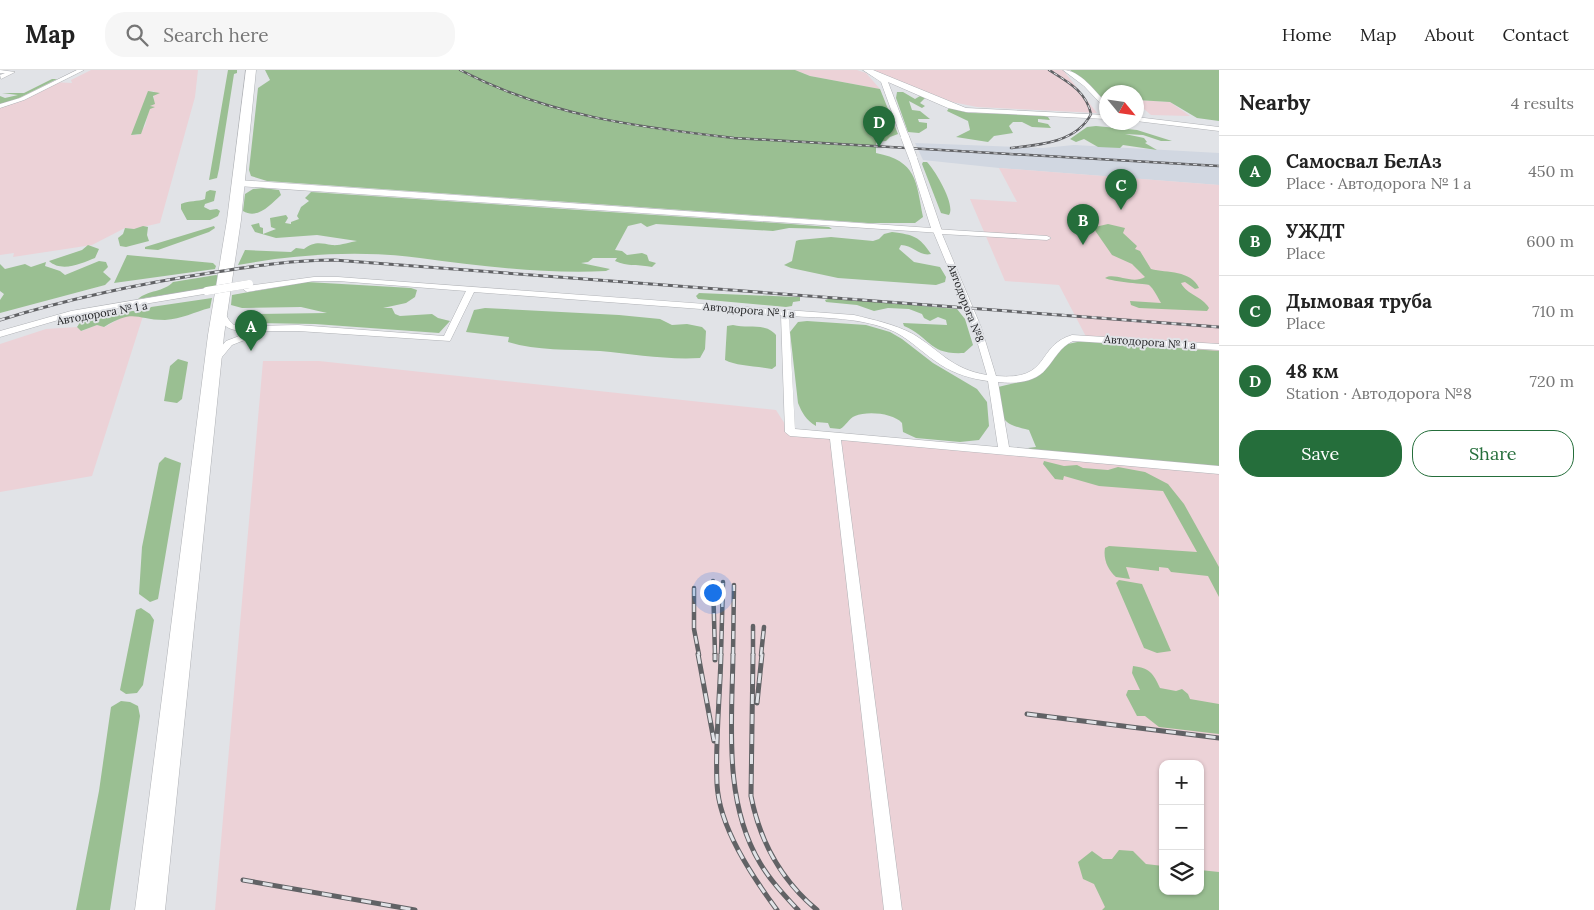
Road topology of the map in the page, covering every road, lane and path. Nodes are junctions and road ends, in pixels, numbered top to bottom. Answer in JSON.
{"nodes":[{"id":1,"x":81,"y":70,"type":"edge"},
{"id":2,"x":251,"y":70,"type":"edge"},
{"id":3,"x":868,"y":70,"type":"edge"},
{"id":4,"x":1065,"y":70,"type":"edge"},
{"id":5,"x":885,"y":85,"type":"junction"},
{"id":6,"x":901,"y":86,"type":"junction"},
{"id":7,"x":891,"y":99,"type":"junction"},
{"id":8,"x":1099,"y":99,"type":"edge"},
{"id":9,"x":0,"y":106,"type":"edge"},
{"id":10,"x":1099,"y":117,"type":"edge"},
{"id":11,"x":1144,"y":120,"type":"edge"},
{"id":12,"x":1219,"y":129,"type":"edge"},
{"id":13,"x":238,"y":184,"type":"junction"},
{"id":14,"x":937,"y":231,"type":"junction"},
{"id":15,"x":1047,"y":238,"type":"dead end"},
{"id":16,"x":472,"y":288,"type":"junction"},
{"id":17,"x":220,"y":312,"type":"junction"},
{"id":18,"x":785,"y":313,"type":"junction"},
{"id":19,"x":271,"y":328,"type":"junction"},
{"id":20,"x":0,"y":334,"type":"edge"},
{"id":21,"x":216,"y":335,"type":"junction"},
{"id":22,"x":1219,"y":347,"type":"edge"},
{"id":23,"x":212,"y":362,"type":"junction"},
{"id":24,"x":992,"y":377,"type":"junction"},
{"id":25,"x":835,"y":436,"type":"junction"},
{"id":26,"x":1004,"y":452,"type":"junction"},
{"id":27,"x":1219,"y":470,"type":"edge"},
{"id":28,"x":150,"y":910,"type":"edge"},
{"id":29,"x":893,"y":910,"type":"edge"}],
"edges":[{"from":1,"to":9,"type":"street"},
{"from":2,"to":13,"type":"highway"},
{"from":3,"to":5,"type":"street"},
{"from":3,"to":6,"type":"street"},
{"from":4,"to":8,"type":"street"},
{"from":5,"to":6,"type":"street"},
{"from":5,"to":7,"type":"street"},
{"from":6,"to":7,"type":"street"},
{"from":6,"to":10,"type":"street"},
{"from":7,"to":14,"type":"street","name":"Автодорога №8","bridge":true},
{"from":11,"to":12,"type":"street"},
{"from":13,"to":14,"type":"street"},
{"from":13,"to":17,"type":"highway"},
{"from":14,"to":15,"type":"street"},
{"from":14,"to":24,"type":"street","name":"Автодорога №8"},
{"from":16,"to":18,"type":"street","name":"Автодорога № 1 а"},
{"from":16,"to":19,"type":"street"},
{"from":16,"to":20,"type":"street","name":"Автодорога № 1 а"},
{"from":17,"to":19,"type":"street"},
{"from":17,"to":21,"type":"highway"},
{"from":18,"to":24,"type":"street","name":"Автодорога № 1 а"},
{"from":18,"to":25,"type":"street"},
{"from":19,"to":21,"type":"street"},
{"from":19,"to":23,"type":"street"},
{"from":21,"to":23,"type":"highway"},
{"from":22,"to":24,"type":"street","name":"Автодорога № 1 а"},
{"from":23,"to":28,"type":"highway"},
{"from":24,"to":26,"type":"street","name":"Автодорога №8"},
{"from":25,"to":26,"type":"street"},
{"from":25,"to":29,"type":"street"},
{"from":26,"to":27,"type":"street"}]}
